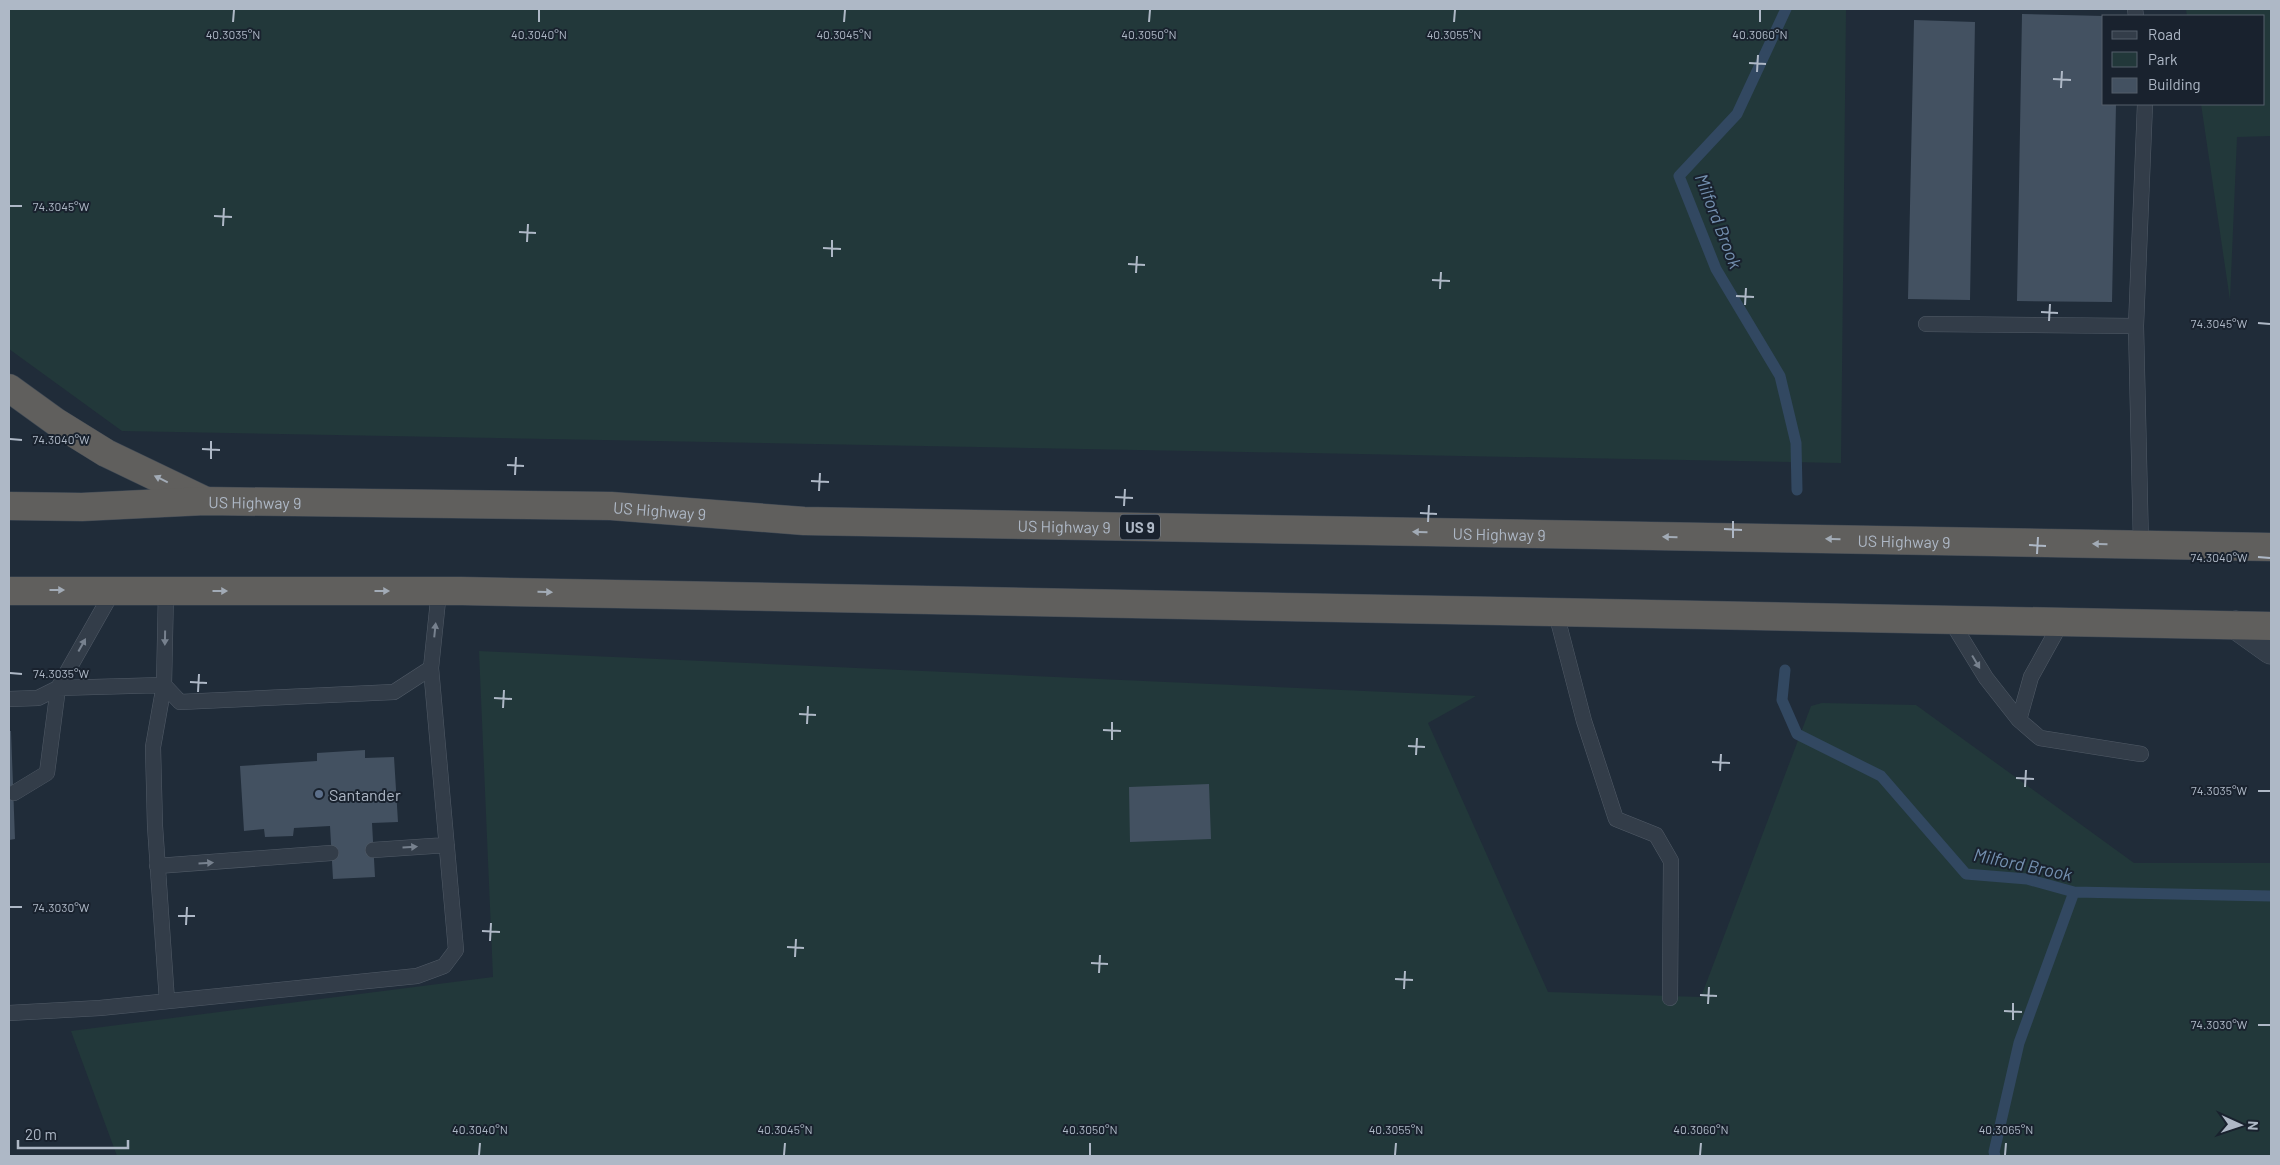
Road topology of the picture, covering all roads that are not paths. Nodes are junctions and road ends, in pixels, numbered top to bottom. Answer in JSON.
{"nodes":[{"id":1,"x":2145,"y":105,"type":"edge"},
{"id":2,"x":1926,"y":324,"type":"dead end"},
{"id":3,"x":2136,"y":326,"type":"junction"},
{"id":4,"x":9,"y":388,"type":"edge"},
{"id":5,"x":205,"y":500,"type":"junction"},
{"id":6,"x":9,"y":506,"type":"edge"},
{"id":7,"x":2141,"y":545,"type":"junction"},
{"id":8,"x":2271,"y":547,"type":"edge"},
{"id":9,"x":9,"y":590,"type":"edge"},
{"id":10,"x":113,"y":590,"type":"junction"},
{"id":11,"x":166,"y":590,"type":"junction"},
{"id":12,"x":439,"y":591,"type":"junction"},
{"id":13,"x":1556,"y":613,"type":"junction"},
{"id":14,"x":1951,"y":620,"type":"junction"},
{"id":15,"x":2061,"y":622,"type":"junction"},
{"id":16,"x":2236,"y":625,"type":"junction"},
{"id":17,"x":2271,"y":626,"type":"edge"},
{"id":18,"x":2271,"y":650,"type":"edge"},
{"id":19,"x":431,"y":668,"type":"junction"},
{"id":20,"x":164,"y":685,"type":"junction"},
{"id":21,"x":58,"y":688,"type":"junction"},
{"id":22,"x":9,"y":699,"type":"edge"},
{"id":23,"x":2019,"y":720,"type":"junction"},
{"id":24,"x":2141,"y":754,"type":"dead end"},
{"id":25,"x":14,"y":793,"type":"dead end"},
{"id":26,"x":447,"y":845,"type":"junction"},
{"id":27,"x":373,"y":850,"type":"dead end"},
{"id":28,"x":332,"y":854,"type":"dead end"},
{"id":29,"x":157,"y":866,"type":"junction"},
{"id":30,"x":1670,"y":998,"type":"dead end"},
{"id":31,"x":167,"y":1001,"type":"junction"},
{"id":32,"x":9,"y":1013,"type":"edge"}],
"edges":[{"from":1,"to":3,"type":"lane"},
{"from":2,"to":3,"type":"lane"},
{"from":3,"to":7,"type":"lane"},
{"from":5,"to":4,"type":"highway","one_way":true},
{"from":5,"to":6,"type":"highway","name":"US Highway 9","number":"US 9"},
{"from":7,"to":5,"type":"highway","name":"US Highway 9","number":"US 9","one_way":true},
{"from":7,"to":8,"type":"highway","name":"US Highway 9","number":"US 9"},
{"from":9,"to":10,"type":"highway","one_way":true},
{"from":10,"to":11,"type":"highway"},
{"from":21,"to":10,"type":"lane","one_way":true},
{"from":11,"to":12,"type":"highway","one_way":true},
{"from":11,"to":20,"type":"lane","one_way":true},
{"from":12,"to":13,"type":"highway","one_way":true},
{"from":19,"to":12,"type":"lane","one_way":true},
{"from":13,"to":14,"type":"highway"},
{"from":13,"to":30,"type":"lane"},
{"from":14,"to":15,"type":"highway"},
{"from":14,"to":23,"type":"lane","one_way":true},
{"from":15,"to":16,"type":"highway"},
{"from":15,"to":23,"type":"lane"},
{"from":16,"to":17,"type":"highway"},
{"from":16,"to":18,"type":"street"},
{"from":19,"to":20,"type":"lane"},
{"from":19,"to":26,"type":"lane"},
{"from":20,"to":21,"type":"lane"},
{"from":20,"to":29,"type":"lane"},
{"from":21,"to":22,"type":"lane"},
{"from":21,"to":25,"type":"lane"},
{"from":23,"to":24,"type":"lane"},
{"from":27,"to":26,"type":"lane","one_way":true},
{"from":26,"to":31,"type":"lane"},
{"from":29,"to":28,"type":"lane","one_way":true},
{"from":29,"to":31,"type":"lane"},
{"from":31,"to":32,"type":"lane"}]}
